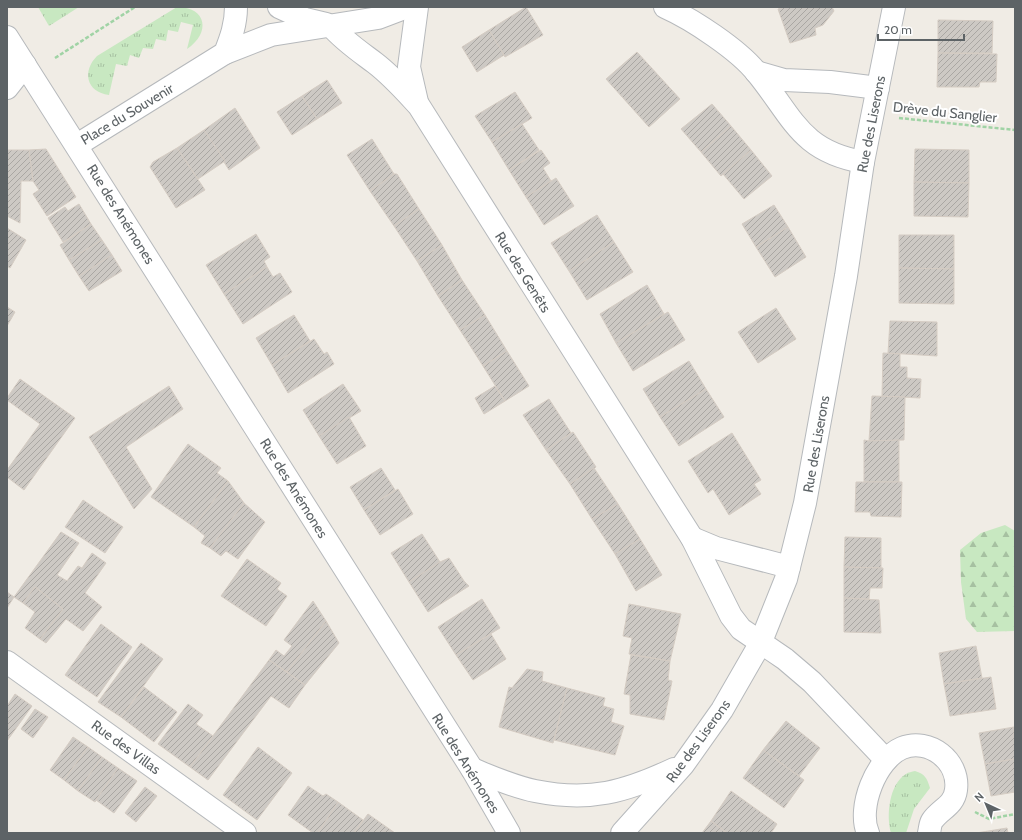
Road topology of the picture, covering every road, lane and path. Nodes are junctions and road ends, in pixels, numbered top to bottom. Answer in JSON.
{"nodes":[{"id":1,"x":135,"y":7,"type":"edge"},
{"id":2,"x":236,"y":7,"type":"edge"},
{"id":3,"x":279,"y":7,"type":"edge"},
{"id":4,"x":407,"y":7,"type":"edge"},
{"id":5,"x":417,"y":7,"type":"edge"},
{"id":6,"x":665,"y":7,"type":"edge"},
{"id":7,"x":894,"y":7,"type":"edge"},
{"id":8,"x":331,"y":26,"type":"junction"},
{"id":9,"x":7,"y":37,"type":"edge"},
{"id":10,"x":225,"y":53,"type":"junction"},
{"id":11,"x":55,"y":58,"type":"dead end"},
{"id":12,"x":16,"y":61,"type":"edge"},
{"id":13,"x":756,"y":72,"type":"junction"},
{"id":14,"x":7,"y":88,"type":"edge"},
{"id":15,"x":878,"y":88,"type":"junction"},
{"id":16,"x":419,"y":106,"type":"junction"},
{"id":17,"x":873,"y":115,"type":"junction"},
{"id":18,"x":1015,"y":130,"type":"edge"},
{"id":19,"x":77,"y":145,"type":"junction"},
{"id":20,"x":863,"y":162,"type":"junction"},
{"id":21,"x":692,"y":538,"type":"junction"},
{"id":22,"x":789,"y":567,"type":"junction"},
{"id":23,"x":760,"y":644,"type":"junction"},
{"id":24,"x":7,"y":662,"type":"edge"},
{"id":25,"x":886,"y":760,"type":"junction"},
{"id":26,"x":683,"y":765,"type":"junction"},
{"id":27,"x":472,"y":769,"type":"junction"},
{"id":28,"x":953,"y":800,"type":"junction"},
{"id":29,"x":1015,"y":814,"type":"edge"},
{"id":30,"x":245,"y":833,"type":"edge"},
{"id":31,"x":509,"y":833,"type":"edge"},
{"id":32,"x":622,"y":833,"type":"edge"},
{"id":33,"x":868,"y":833,"type":"edge"},
{"id":34,"x":929,"y":833,"type":"edge"}],
"edges":[{"from":1,"to":11,"type":"path"},
{"from":2,"to":10,"type":"street"},
{"from":3,"to":8,"type":"street"},
{"from":4,"to":8,"type":"street"},
{"from":5,"to":16,"type":"street"},
{"from":6,"to":13,"type":"street"},
{"from":7,"to":15,"type":"street","name":"Rue des Liserons"},
{"from":8,"to":10,"type":"street"},
{"from":8,"to":16,"type":"street","name":"Rue des Genêts"},
{"from":9,"to":12,"type":"street","name":"Place du Souvenir"},
{"from":10,"to":19,"type":"street","name":"Place du Souvenir"},
{"from":12,"to":14,"type":"street"},
{"from":12,"to":19,"type":"street","name":"Place du Souvenir"},
{"from":13,"to":15,"type":"street"},
{"from":13,"to":20,"type":"street"},
{"from":15,"to":17,"type":"street","name":"Rue des Liserons"},
{"from":16,"to":21,"type":"street","name":"Rue des Genêts"},
{"from":17,"to":18,"type":"path","name":"Drève du Sanglier"},
{"from":17,"to":20,"type":"street","name":"Rue des Liserons"},
{"from":19,"to":27,"type":"street","name":"Rue des Anémones"},
{"from":20,"to":22,"type":"street","name":"Rue des Liserons"},
{"from":21,"to":22,"type":"street"},
{"from":21,"to":23,"type":"street","name":"Rue des Genêts"},
{"from":22,"to":23,"type":"street","name":"Rue des Liserons"},
{"from":23,"to":25,"type":"street","name":"Rue des Genêts"},
{"from":23,"to":26,"type":"street","name":"Rue des Liserons"},
{"from":24,"to":30,"type":"street","name":"Rue des Villas"},
{"from":25,"to":28,"type":"street"},
{"from":25,"to":33,"type":"street"},
{"from":26,"to":27,"type":"street"},
{"from":26,"to":32,"type":"street","name":"Rue des Liserons"},
{"from":27,"to":31,"type":"street","name":"Rue des Anémones"},
{"from":28,"to":29,"type":"path"},
{"from":28,"to":34,"type":"street"}]}
